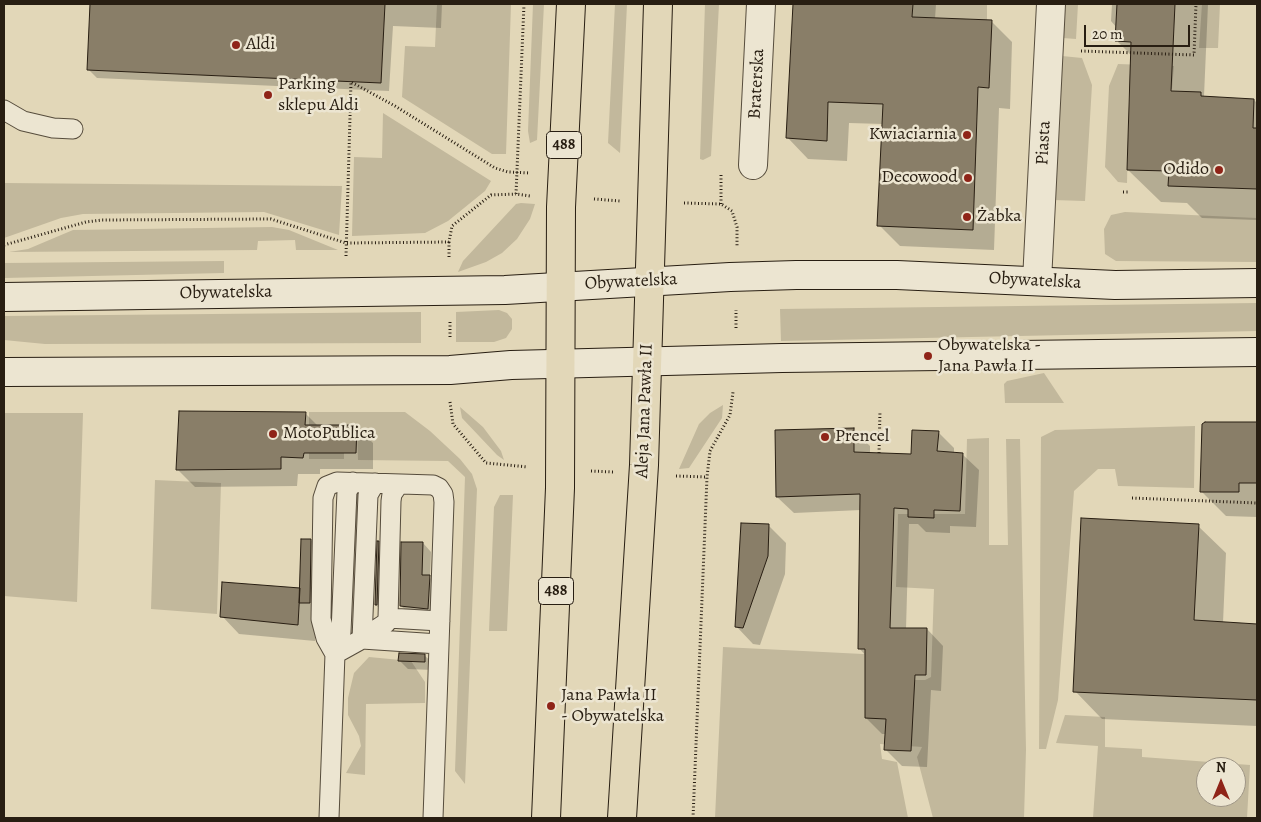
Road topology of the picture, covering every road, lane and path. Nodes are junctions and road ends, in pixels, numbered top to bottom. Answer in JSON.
{"nodes":[{"id":1,"x":524,"y":4,"type":"edge"},
{"id":2,"x":571,"y":4,"type":"edge"},
{"id":3,"x":658,"y":4,"type":"edge"},
{"id":4,"x":761,"y":4,"type":"edge"},
{"id":5,"x":1050,"y":4,"type":"edge"},
{"id":6,"x":1196,"y":4,"type":"edge"},
{"id":7,"x":1048,"y":50,"type":"junction"},
{"id":8,"x":4,"y":110,"type":"edge"},
{"id":9,"x":73,"y":130,"type":"dead end"},
{"id":10,"x":753,"y":165,"type":"dead end"},
{"id":11,"x":517,"y":173,"type":"junction"},
{"id":12,"x":536,"y":173,"type":"dead end"},
{"id":13,"x":1123,"y":192,"type":"dead end"},
{"id":14,"x":1128,"y":192,"type":"dead end"},
{"id":15,"x":516,"y":194,"type":"junction"},
{"id":16,"x":535,"y":196,"type":"dead end"},
{"id":17,"x":607,"y":200,"type":"dead end"},
{"id":18,"x":618,"y":201,"type":"dead end"},
{"id":19,"x":712,"y":204,"type":"dead end"},
{"id":20,"x":738,"y":240,"type":"dead end"},
{"id":21,"x":346,"y":243,"type":"junction"},
{"id":22,"x":4,"y":245,"type":"edge"},
{"id":23,"x":346,"y":256,"type":"dead end"},
{"id":24,"x":649,"y":281,"type":"junction"},
{"id":25,"x":1037,"y":281,"type":"junction"},
{"id":26,"x":1257,"y":283,"type":"edge"},
{"id":27,"x":561,"y":287,"type":"junction"},
{"id":28,"x":4,"y":297,"type":"edge"},
{"id":29,"x":450,"y":320,"type":"dead end"},
{"id":30,"x":450,"y":343,"type":"dead end"},
{"id":31,"x":1257,"y":352,"type":"edge"},
{"id":32,"x":648,"y":362,"type":"junction"},
{"id":33,"x":561,"y":364,"type":"junction"},
{"id":34,"x":4,"y":372,"type":"edge"},
{"id":35,"x":732,"y":400,"type":"dead end"},
{"id":36,"x":450,"y":404,"type":"dead end"},
{"id":37,"x":880,"y":410,"type":"dead end"},
{"id":38,"x":879,"y":453,"type":"dead end"},
{"id":39,"x":507,"y":466,"type":"dead end"},
{"id":40,"x":592,"y":471,"type":"dead end"},
{"id":41,"x":599,"y":471,"type":"dead end"},
{"id":42,"x":679,"y":476,"type":"dead end"},
{"id":43,"x":707,"y":477,"type":"junction"},
{"id":44,"x":374,"y":483,"type":"junction"},
{"id":45,"x":399,"y":484,"type":"junction"},
{"id":46,"x":1132,"y":498,"type":"dead end"},
{"id":47,"x":1257,"y":503,"type":"edge"},
{"id":48,"x":388,"y":618,"type":"junction"},
{"id":49,"x":440,"y":621,"type":"junction"},
{"id":50,"x":362,"y":640,"type":"junction"},
{"id":51,"x":439,"y":644,"type":"junction"},
{"id":52,"x":335,"y":654,"type":"junction"},
{"id":53,"x":626,"y":813,"type":"edge"},
{"id":54,"x":328,"y":818,"type":"edge"},
{"id":55,"x":433,"y":818,"type":"edge"},
{"id":56,"x":546,"y":818,"type":"edge"},
{"id":57,"x":694,"y":818,"type":"edge"}],
"edges":[{"from":1,"to":11,"type":"path"},
{"from":2,"to":27,"type":"main road","number":"488"},
{"from":3,"to":24,"type":"main road","name":"Aleja Jana Pawła II"},
{"from":4,"to":10,"type":"main road","name":"Braterska"},
{"from":5,"to":7,"type":"main road","name":"Piasta"},
{"from":6,"to":7,"type":"path"},
{"from":7,"to":25,"type":"main road","name":"Piasta"},
{"from":8,"to":9,"type":"lane"},
{"from":11,"to":12,"type":"path"},
{"from":11,"to":15,"type":"path"},
{"from":11,"to":21,"type":"path"},
{"from":13,"to":14,"type":"path"},
{"from":15,"to":16,"type":"path"},
{"from":15,"to":21,"type":"path"},
{"from":17,"to":18,"type":"path"},
{"from":19,"to":20,"type":"path"},
{"from":21,"to":22,"type":"path"},
{"from":21,"to":23,"type":"path"},
{"from":24,"to":25,"type":"main road","name":"Obywatelska"},
{"from":24,"to":27,"type":"main road","name":"Obywatelska"},
{"from":24,"to":32,"type":"main road","name":"Aleja Jana Pawła II"},
{"from":25,"to":26,"type":"main road","name":"Obywatelska"},
{"from":27,"to":28,"type":"main road","name":"Obywatelska"},
{"from":27,"to":33,"type":"main road","number":"488"},
{"from":29,"to":30,"type":"path"},
{"from":31,"to":32,"type":"main road"},
{"from":32,"to":33,"type":"main road"},
{"from":32,"to":53,"type":"main road","name":"Aleja Jana Pawła II"},
{"from":33,"to":34,"type":"main road"},
{"from":33,"to":56,"type":"main road","number":"488"},
{"from":35,"to":43,"type":"path"},
{"from":36,"to":39,"type":"path"},
{"from":37,"to":38,"type":"path"},
{"from":40,"to":41,"type":"path"},
{"from":42,"to":43,"type":"path"},
{"from":43,"to":57,"type":"path"},
{"from":44,"to":45,"type":"lane"},
{"from":44,"to":50,"type":"lane"},
{"from":44,"to":52,"type":"lane"},
{"from":45,"to":48,"type":"lane"},
{"from":45,"to":49,"type":"lane"},
{"from":46,"to":47,"type":"path"},
{"from":48,"to":49,"type":"lane"},
{"from":48,"to":50,"type":"lane"},
{"from":49,"to":51,"type":"lane"},
{"from":50,"to":51,"type":"lane"},
{"from":50,"to":52,"type":"lane"},
{"from":51,"to":55,"type":"lane"},
{"from":52,"to":54,"type":"lane"}]}
